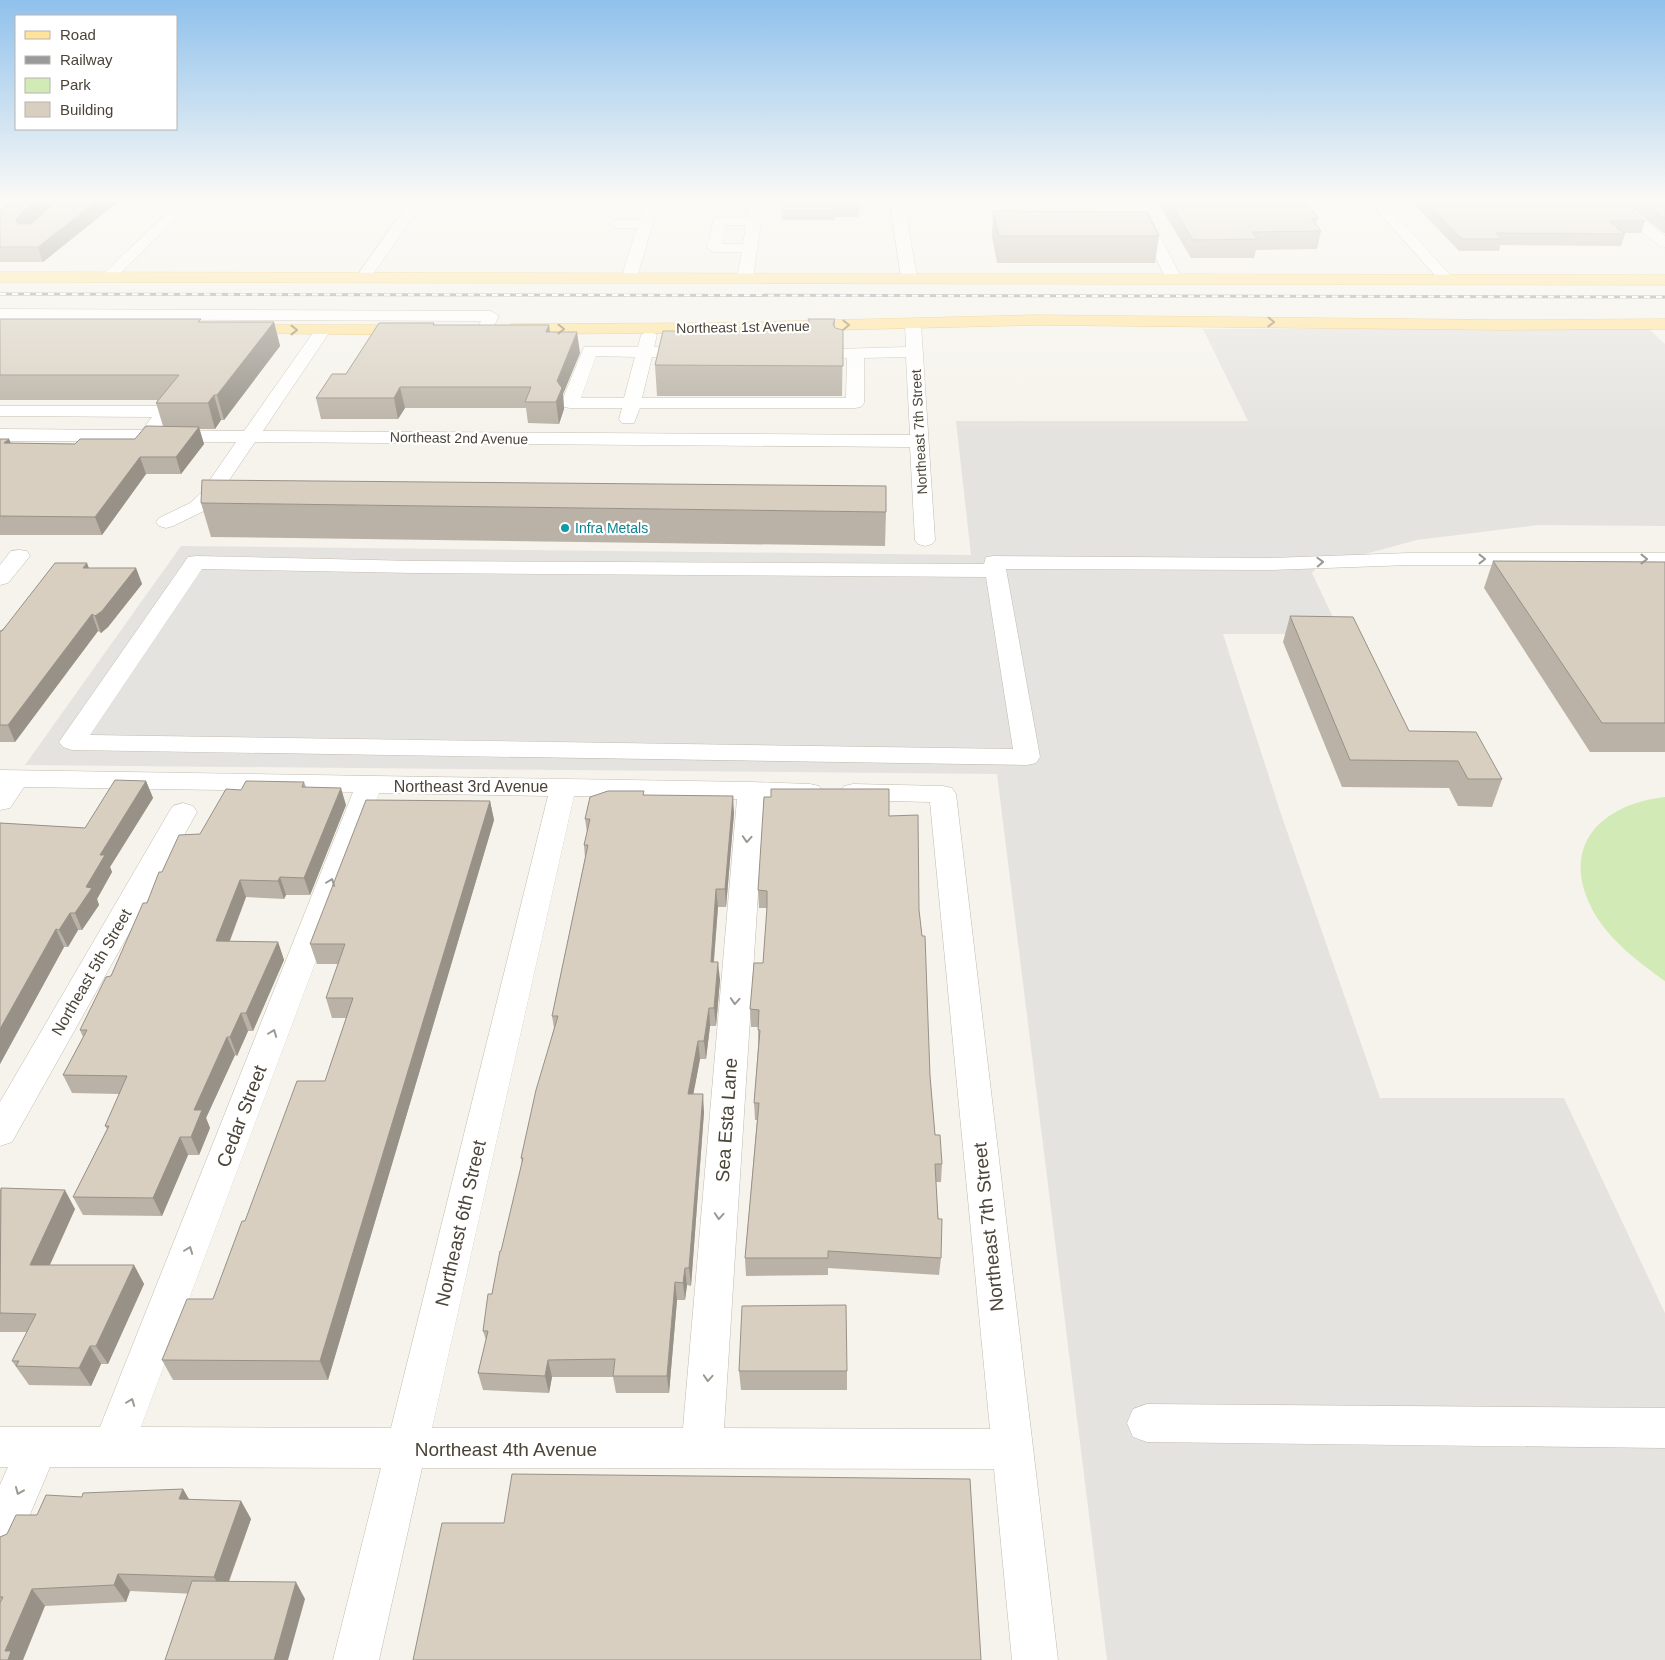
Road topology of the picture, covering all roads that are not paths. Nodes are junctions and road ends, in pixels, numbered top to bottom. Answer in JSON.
{"nodes":[{"id":1,"x":1033,"y":278,"type":"edge"},
{"id":2,"x":1174,"y":279,"type":"joint"},
{"id":3,"x":1446,"y":279,"type":"joint"},
{"id":4,"x":1665,"y":280,"type":"edge"},
{"id":5,"x":0,"y":314,"type":"edge"},
{"id":6,"x":341,"y":315,"type":"junction"},
{"id":7,"x":913,"y":324,"type":"junction"},
{"id":8,"x":1665,"y":324,"type":"edge"},
{"id":9,"x":716,"y":328,"type":"junction"},
{"id":10,"x":0,"y":329,"type":"edge"},
{"id":11,"x":485,"y":329,"type":"junction"},
{"id":12,"x":652,"y":329,"type":"junction"},
{"id":13,"x":326,"y":330,"type":"junction"},
{"id":14,"x":736,"y":344,"type":"edge"},
{"id":15,"x":645,"y":352,"type":"junction"},
{"id":16,"x":914,"y":352,"type":"junction"},
{"id":17,"x":708,"y":353,"type":"edge"},
{"id":18,"x":632,"y":403,"type":"junction"},
{"id":19,"x":0,"y":411,"type":"edge"},
{"id":20,"x":0,"y":435,"type":"edge"},
{"id":21,"x":146,"y":436,"type":"junction"},
{"id":22,"x":252,"y":436,"type":"junction"},
{"id":23,"x":624,"y":440,"type":"junction"},
{"id":24,"x":919,"y":441,"type":"junction"},
{"id":25,"x":166,"y":522,"type":"dead end"},
{"id":26,"x":925,"y":540,"type":"dead end"},
{"id":27,"x":19,"y":556,"type":"dead end"},
{"id":28,"x":1665,"y":559,"type":"edge"},
{"id":29,"x":996,"y":571,"type":"junction"},
{"id":30,"x":0,"y":578,"type":"edge"},
{"id":31,"x":9,"y":778,"type":"edge"},
{"id":32,"x":369,"y":785,"type":"junction"},
{"id":33,"x":563,"y":787,"type":"junction"},
{"id":34,"x":751,"y":790,"type":"junction"},
{"id":35,"x":943,"y":794,"type":"joint"},
{"id":36,"x":0,"y":802,"type":"edge"},
{"id":37,"x":183,"y":812,"type":"dead end"},
{"id":38,"x":0,"y":1132,"type":"edge"},
{"id":39,"x":1147,"y":1423,"type":"dead end"},
{"id":40,"x":1665,"y":1428,"type":"edge"},
{"id":41,"x":19,"y":1447,"type":"edge"},
{"id":42,"x":113,"y":1447,"type":"junction"},
{"id":43,"x":702,"y":1449,"type":"junction"},
{"id":44,"x":1011,"y":1449,"type":"junction"},
{"id":45,"x":407,"y":1450,"type":"junction"},
{"id":46,"x":0,"y":1535,"type":"edge"},
{"id":47,"x":356,"y":1660,"type":"edge"},
{"id":48,"x":1035,"y":1660,"type":"edge"}],
"edges":[{"from":1,"to":2,"type":"main road"},
{"from":2,"to":3,"type":"main road"},
{"from":3,"to":4,"type":"main road"},
{"from":5,"to":6,"type":"street"},
{"from":6,"to":11,"type":"street"},
{"from":6,"to":13,"type":"street"},
{"from":7,"to":8,"type":"main road","name":"Northeast 1st Avenue","one_way":true},
{"from":9,"to":7,"type":"main road","name":"Northeast 1st Avenue","one_way":true},
{"from":7,"to":16,"type":"street","name":"Northeast 7th Street"},
{"from":9,"to":12,"type":"main road","name":"Northeast 1st Avenue"},
{"from":9,"to":14,"type":"street"},
{"from":10,"to":13,"type":"main road","name":"Northeast 1st Avenue","one_way":true},
{"from":11,"to":12,"type":"main road","name":"Northeast 1st Avenue","one_way":true},
{"from":11,"to":13,"type":"main road","name":"Northeast 1st Avenue"},
{"from":12,"to":15,"type":"street"},
{"from":13,"to":22,"type":"street"},
{"from":15,"to":17,"type":"street"},
{"from":15,"to":18,"type":"street"},
{"from":15,"to":18,"type":"street"},
{"from":16,"to":18,"type":"street"},
{"from":16,"to":24,"type":"street","name":"Northeast 7th Street"},
{"from":18,"to":23,"type":"street"},
{"from":19,"to":21,"type":"street"},
{"from":20,"to":21,"type":"street","name":"Northeast 2nd Avenue"},
{"from":21,"to":22,"type":"street","name":"Northeast 2nd Avenue"},
{"from":22,"to":23,"type":"street","name":"Northeast 2nd Avenue"},
{"from":22,"to":25,"type":"street"},
{"from":23,"to":24,"type":"street","name":"Northeast 2nd Avenue"},
{"from":24,"to":26,"type":"street","name":"Northeast 7th Street"},
{"from":27,"to":30,"type":"street"},
{"from":29,"to":28,"type":"street","one_way":true},
{"from":29,"to":29,"type":"street"},
{"from":31,"to":32,"type":"street","name":"Northeast 3rd Avenue"},
{"from":31,"to":36,"type":"street"},
{"from":32,"to":33,"type":"street","name":"Northeast 3rd Avenue"},
{"from":42,"to":32,"type":"street","name":"Cedar Street","one_way":true},
{"from":33,"to":34,"type":"street","name":"Northeast 3rd Avenue"},
{"from":33,"to":45,"type":"street","name":"Northeast 6th Street"},
{"from":34,"to":35,"type":"street","name":"Northeast 3rd Avenue"},
{"from":34,"to":43,"type":"street","name":"Sea Esta Lane","one_way":true},
{"from":35,"to":44,"type":"street","name":"Northeast 7th Street"},
{"from":37,"to":38,"type":"street","name":"Northeast 5th Street"},
{"from":39,"to":40,"type":"street"},
{"from":41,"to":42,"type":"street","name":"Northeast 4th Avenue"},
{"from":41,"to":46,"type":"street","one_way":true},
{"from":42,"to":45,"type":"street","name":"Northeast 4th Avenue"},
{"from":43,"to":44,"type":"street","name":"Northeast 4th Avenue"},
{"from":43,"to":45,"type":"street","name":"Northeast 4th Avenue"},
{"from":44,"to":48,"type":"street","name":"Northeast 7th Street"},
{"from":45,"to":47,"type":"street","name":"Northeast 6th Street"}]}
